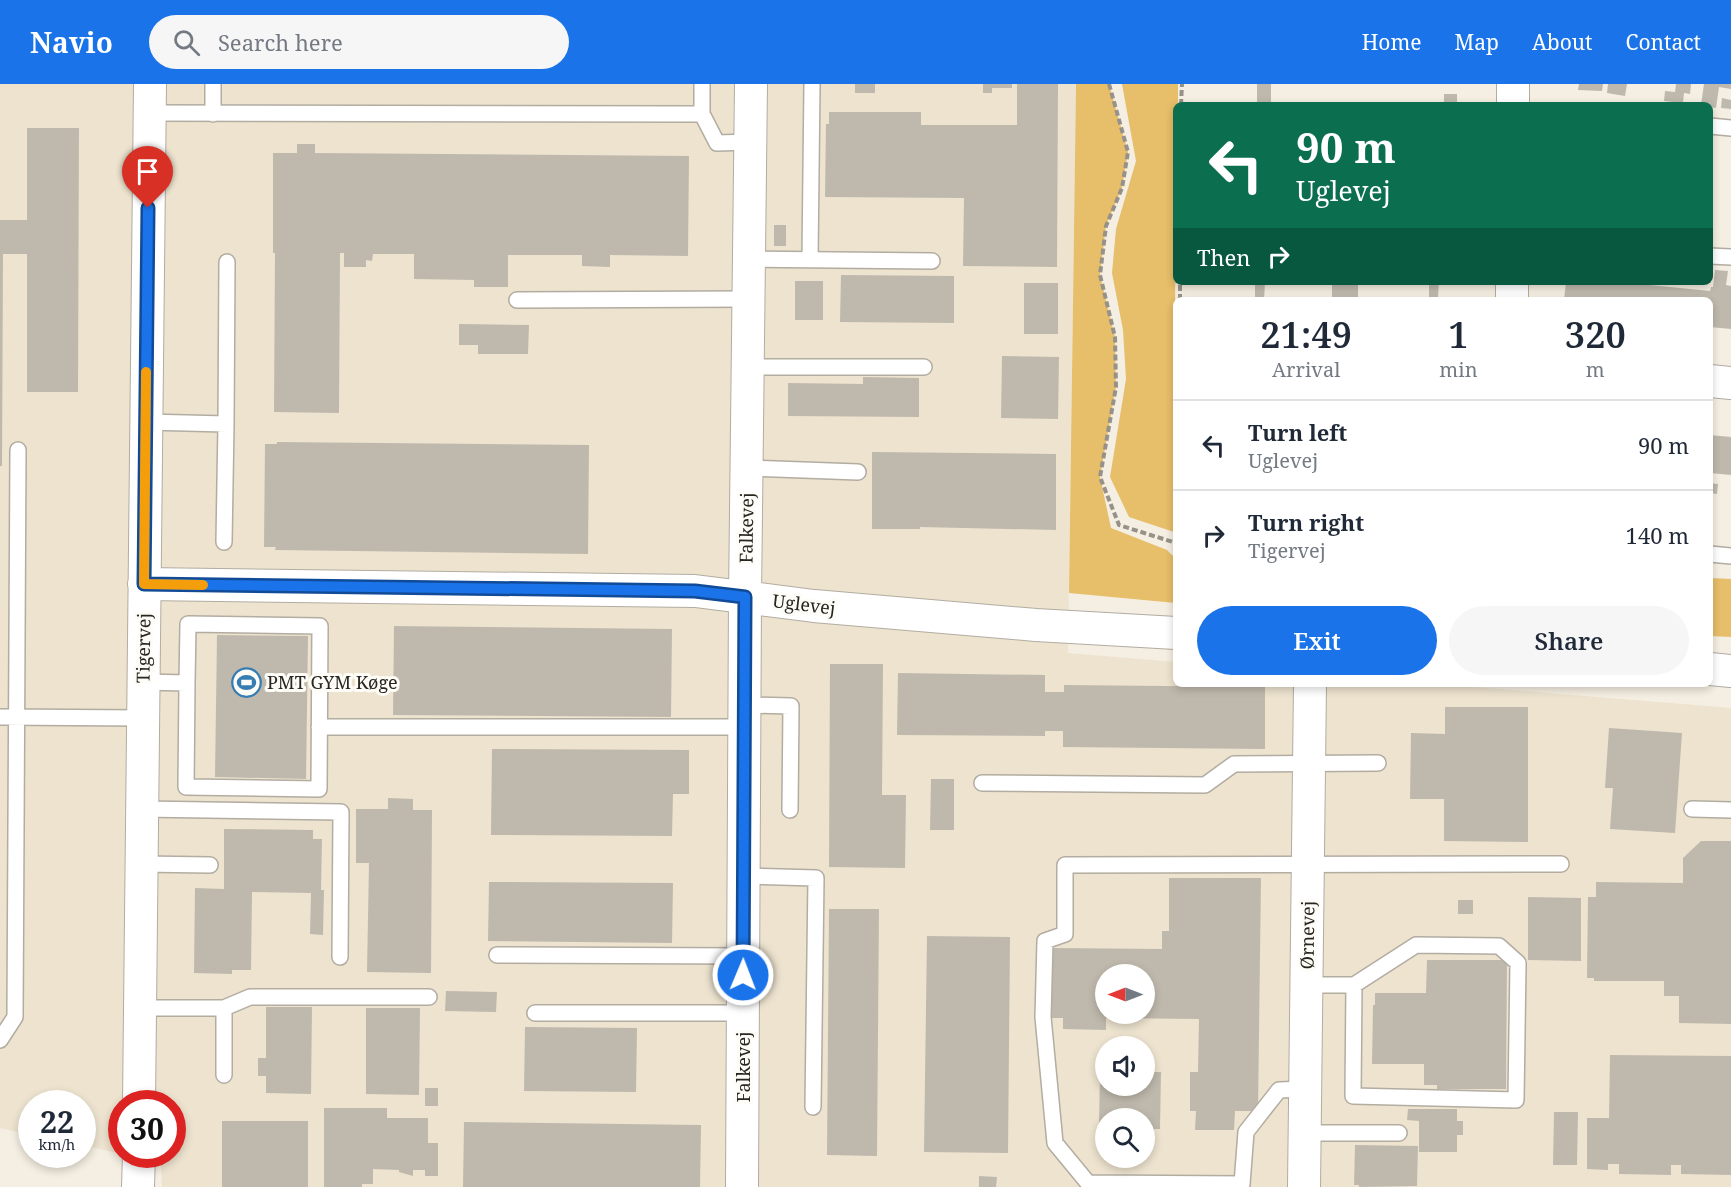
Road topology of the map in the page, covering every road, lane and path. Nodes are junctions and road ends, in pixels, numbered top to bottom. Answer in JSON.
{"nodes":[{"id":1,"x":213,"y":84,"type":"edge"},
{"id":2,"x":702,"y":84,"type":"edge"},
{"id":3,"x":751,"y":84,"type":"edge"},
{"id":4,"x":812,"y":84,"type":"edge"},
{"id":5,"x":1109,"y":84,"type":"edge"},
{"id":6,"x":1182,"y":84,"type":"edge"},
{"id":7,"x":150,"y":99,"type":"edge"},
{"id":8,"x":1181,"y":102,"type":"edge"},
{"id":9,"x":213,"y":114,"type":"junction"},
{"id":10,"x":702,"y":114,"type":"junction"},
{"id":11,"x":1713,"y":126,"type":"edge"},
{"id":12,"x":1731,"y":128,"type":"edge"},
{"id":13,"x":750,"y":142,"type":"junction"},
{"id":14,"x":1713,"y":256,"type":"edge"},
{"id":15,"x":1731,"y":258,"type":"edge"},
{"id":16,"x":749,"y":259,"type":"junction"},
{"id":17,"x":810,"y":260,"type":"junction"},
{"id":18,"x":932,"y":261,"type":"dead end"},
{"id":19,"x":226,"y":262,"type":"dead end"},
{"id":20,"x":748,"y":299,"type":"junction"},
{"id":21,"x":517,"y":300,"type":"dead end"},
{"id":22,"x":748,"y":367,"type":"junction"},
{"id":23,"x":924,"y":367,"type":"dead end"},
{"id":24,"x":1713,"y":381,"type":"edge"},
{"id":25,"x":1731,"y":383,"type":"edge"},
{"id":26,"x":146,"y":422,"type":"junction"},
{"id":27,"x":226,"y":424,"type":"junction"},
{"id":28,"x":18,"y":450,"type":"dead end"},
{"id":29,"x":747,"y":468,"type":"junction"},
{"id":30,"x":858,"y":472,"type":"dead end"},
{"id":31,"x":224,"y":542,"type":"dead end"},
{"id":32,"x":1173,"y":542,"type":"edge"},
{"id":33,"x":1713,"y":554,"type":"edge"},
{"id":34,"x":1731,"y":556,"type":"edge"},
{"id":35,"x":144,"y":584,"type":"junction"},
{"id":36,"x":745,"y":597,"type":"junction"},
{"id":37,"x":1173,"y":633,"type":"edge"},
{"id":38,"x":1713,"y":669,"type":"edge"},
{"id":39,"x":1731,"y":671,"type":"edge"},
{"id":40,"x":142,"y":682,"type":"junction"},
{"id":41,"x":187,"y":683,"type":"junction"},
{"id":42,"x":1310,"y":687,"type":"edge"},
{"id":43,"x":745,"y":716,"type":"junction"},
{"id":44,"x":0,"y":717,"type":"edge"},
{"id":45,"x":18,"y":717,"type":"junction"},
{"id":46,"x":142,"y":718,"type":"junction"},
{"id":47,"x":320,"y":727,"type":"junction"},
{"id":48,"x":1309,"y":763,"type":"junction"},
{"id":49,"x":1378,"y":763,"type":"dead end"},
{"id":50,"x":982,"y":783,"type":"dead end"},
{"id":51,"x":142,"y":809,"type":"junction"},
{"id":52,"x":1692,"y":809,"type":"dead end"},
{"id":53,"x":790,"y":810,"type":"dead end"},
{"id":54,"x":1731,"y":810,"type":"edge"},
{"id":55,"x":141,"y":864,"type":"junction"},
{"id":56,"x":1308,"y":864,"type":"junction"},
{"id":57,"x":1561,"y":864,"type":"dead end"},
{"id":58,"x":210,"y":865,"type":"dead end"},
{"id":59,"x":744,"y":876,"type":"junction"},
{"id":60,"x":497,"y":955,"type":"dead end"},
{"id":61,"x":744,"y":956,"type":"junction"},
{"id":62,"x":340,"y":957,"type":"dead end"},
{"id":63,"x":1306,"y":985,"type":"junction"},
{"id":64,"x":1354,"y":985,"type":"junction"},
{"id":65,"x":429,"y":997,"type":"dead end"},
{"id":66,"x":140,"y":1008,"type":"junction"},
{"id":67,"x":224,"y":1008,"type":"junction"},
{"id":68,"x":535,"y":1013,"type":"dead end"},
{"id":69,"x":743,"y":1013,"type":"junction"},
{"id":70,"x":0,"y":1040,"type":"edge"},
{"id":71,"x":224,"y":1075,"type":"dead end"},
{"id":72,"x":1306,"y":1089,"type":"junction"},
{"id":73,"x":139,"y":1090,"type":"edge"},
{"id":74,"x":813,"y":1107,"type":"dead end"},
{"id":75,"x":1305,"y":1133,"type":"junction"},
{"id":76,"x":1399,"y":1133,"type":"dead end"},
{"id":77,"x":139,"y":1168,"type":"edge"},
{"id":78,"x":138,"y":1187,"type":"edge"},
{"id":79,"x":742,"y":1187,"type":"edge"},
{"id":80,"x":1304,"y":1187,"type":"edge"}],
"edges":[{"from":1,"to":9,"type":"lane"},
{"from":2,"to":10,"type":"lane"},
{"from":3,"to":13,"type":"street","name":"Falkevej"},
{"from":4,"to":17,"type":"lane"},
{"from":5,"to":32,"type":"path"},
{"from":6,"to":8,"type":"path"},
{"from":7,"to":9,"type":"lane"},
{"from":7,"to":26,"type":"street","name":"Tigervej"},
{"from":9,"to":10,"type":"lane"},
{"from":10,"to":13,"type":"lane"},
{"from":11,"to":12,"type":"lane"},
{"from":13,"to":16,"type":"street","name":"Falkevej"},
{"from":14,"to":15,"type":"lane"},
{"from":16,"to":17,"type":"lane"},
{"from":16,"to":20,"type":"street","name":"Falkevej"},
{"from":17,"to":18,"type":"lane"},
{"from":19,"to":27,"type":"lane"},
{"from":20,"to":21,"type":"lane"},
{"from":20,"to":22,"type":"street","name":"Falkevej"},
{"from":22,"to":23,"type":"lane"},
{"from":22,"to":29,"type":"street","name":"Falkevej"},
{"from":24,"to":25,"type":"street"},
{"from":26,"to":27,"type":"lane"},
{"from":26,"to":35,"type":"street","name":"Tigervej"},
{"from":27,"to":31,"type":"lane"},
{"from":28,"to":45,"type":"lane"},
{"from":29,"to":30,"type":"lane"},
{"from":29,"to":36,"type":"street","name":"Falkevej"},
{"from":33,"to":34,"type":"lane"},
{"from":35,"to":36,"type":"street","name":"Uglevej"},
{"from":35,"to":40,"type":"street","name":"Tigervej"},
{"from":36,"to":37,"type":"street","name":"Uglevej"},
{"from":36,"to":43,"type":"street","name":"Falkevej"},
{"from":38,"to":39,"type":"street"},
{"from":40,"to":41,"type":"lane"},
{"from":40,"to":46,"type":"street","name":"Tigervej"},
{"from":41,"to":47,"type":"lane"},
{"from":41,"to":47,"type":"lane"},
{"from":42,"to":48,"type":"street","name":"Ørnevej"},
{"from":43,"to":47,"type":"lane"},
{"from":43,"to":53,"type":"lane"},
{"from":43,"to":59,"type":"street","name":"Falkevej"},
{"from":44,"to":45,"type":"lane"},
{"from":45,"to":46,"type":"lane"},
{"from":45,"to":70,"type":"lane"},
{"from":46,"to":51,"type":"street","name":"Tigervej"},
{"from":48,"to":49,"type":"lane"},
{"from":48,"to":50,"type":"lane"},
{"from":48,"to":56,"type":"street","name":"Ørnevej"},
{"from":51,"to":55,"type":"street","name":"Tigervej"},
{"from":51,"to":62,"type":"lane"},
{"from":52,"to":54,"type":"lane"},
{"from":55,"to":58,"type":"lane"},
{"from":55,"to":66,"type":"street","name":"Tigervej"},
{"from":56,"to":57,"type":"lane"},
{"from":56,"to":63,"type":"street","name":"Ørnevej"},
{"from":56,"to":72,"type":"lane"},
{"from":59,"to":61,"type":"street","name":"Falkevej"},
{"from":59,"to":74,"type":"lane"},
{"from":60,"to":61,"type":"lane"},
{"from":61,"to":69,"type":"street","name":"Falkevej"},
{"from":63,"to":64,"type":"lane"},
{"from":63,"to":72,"type":"street","name":"Ørnevej"},
{"from":64,"to":64,"type":"lane"},
{"from":65,"to":67,"type":"lane"},
{"from":66,"to":67,"type":"lane"},
{"from":66,"to":73,"type":"street","name":"Tigervej"},
{"from":67,"to":71,"type":"lane"},
{"from":68,"to":69,"type":"lane"},
{"from":69,"to":79,"type":"street","name":"Falkevej"},
{"from":72,"to":75,"type":"street","name":"Ørnevej"},
{"from":75,"to":76,"type":"lane"},
{"from":75,"to":80,"type":"street","name":"Ørnevej"},
{"from":77,"to":78,"type":"street"}]}
